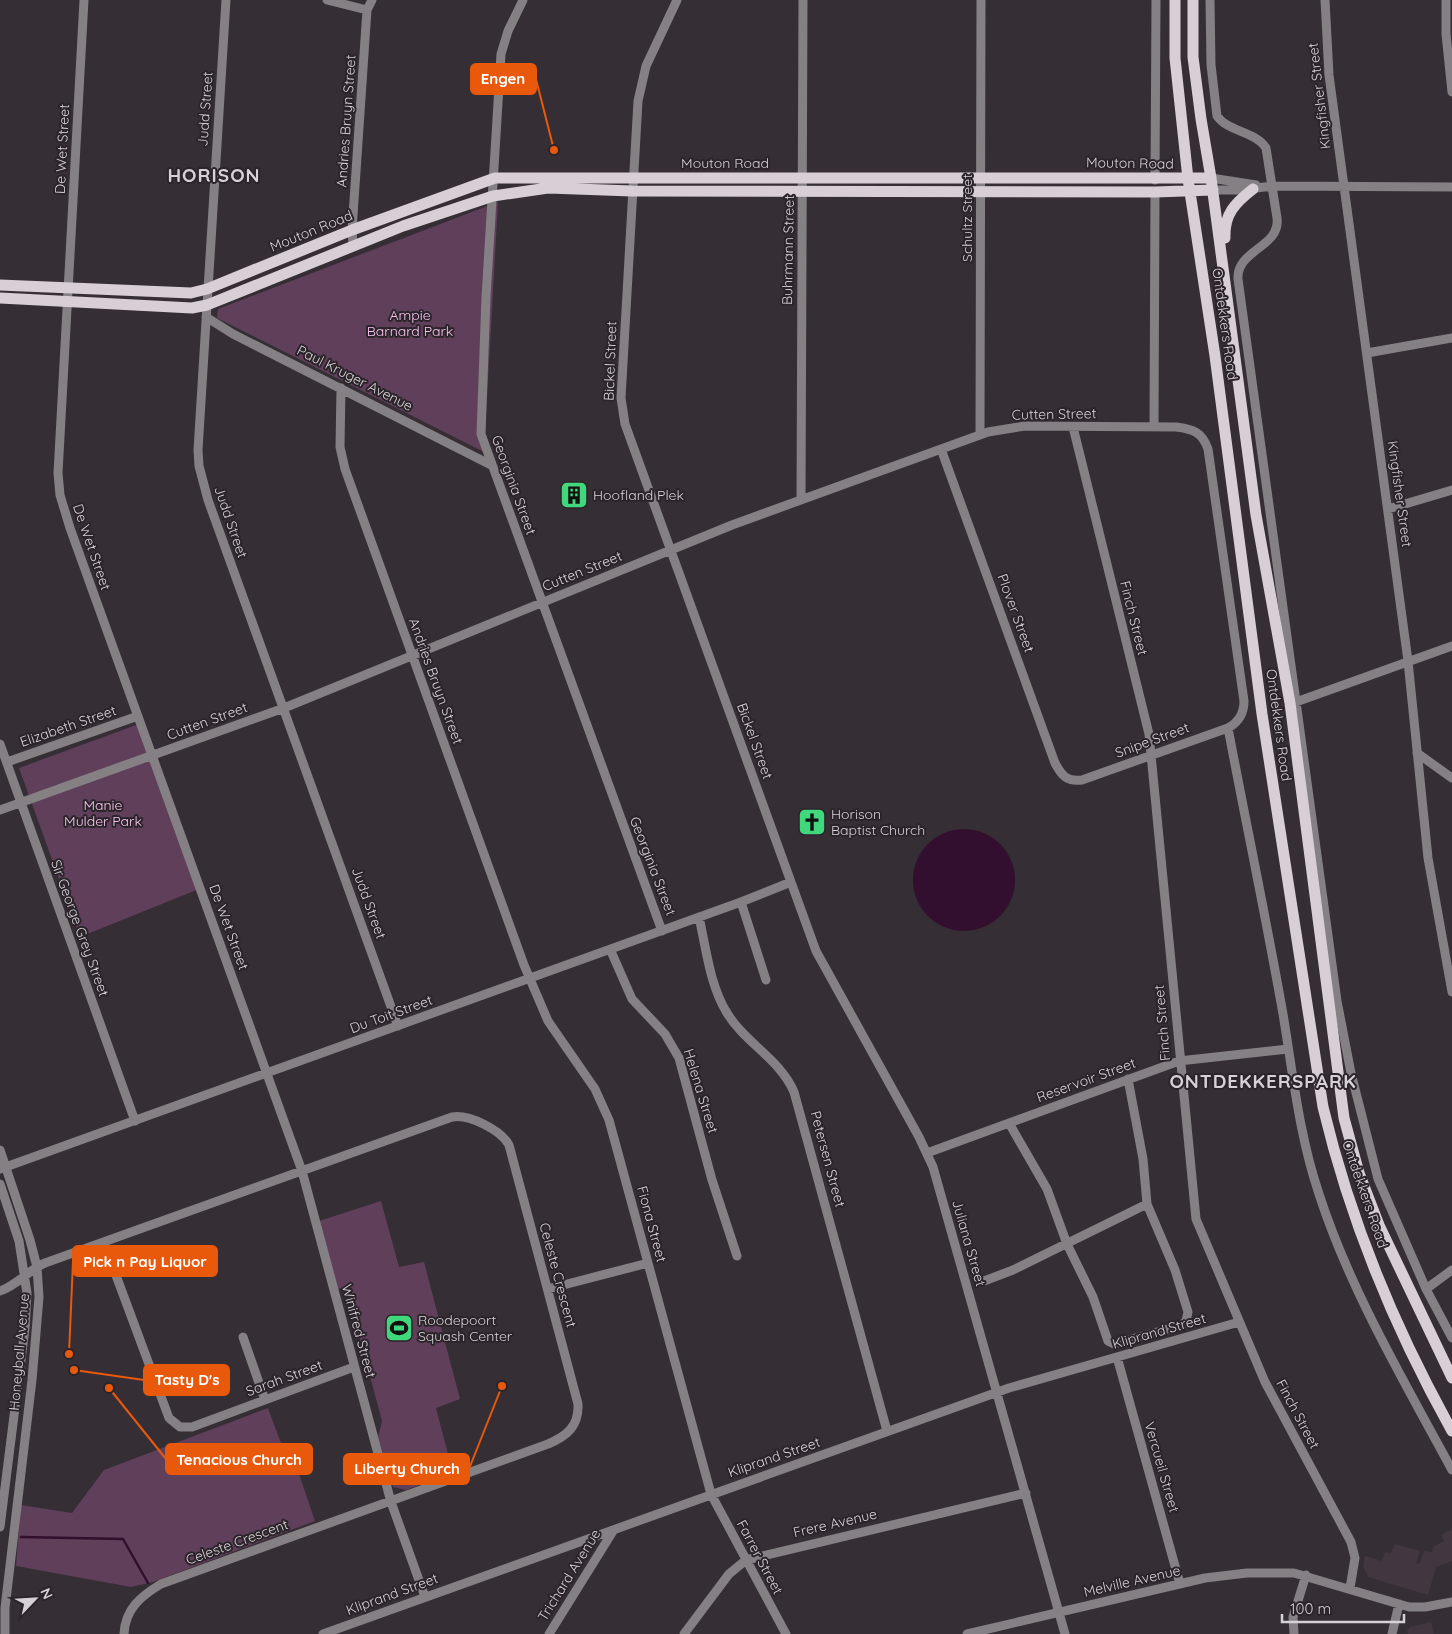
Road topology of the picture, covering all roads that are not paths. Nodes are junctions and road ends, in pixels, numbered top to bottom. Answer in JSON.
{"nodes":[{"id":1,"x":84,"y":0,"type":"edge"},
{"id":2,"x":226,"y":0,"type":"edge"},
{"id":3,"x":327,"y":0,"type":"edge"},
{"id":4,"x":372,"y":0,"type":"edge"},
{"id":5,"x":523,"y":0,"type":"edge"},
{"id":6,"x":677,"y":0,"type":"edge"},
{"id":7,"x":803,"y":0,"type":"edge"},
{"id":8,"x":981,"y":0,"type":"edge"},
{"id":9,"x":1156,"y":0,"type":"edge"},
{"id":10,"x":1176,"y":0,"type":"edge"},
{"id":11,"x":1193,"y":0,"type":"edge"},
{"id":12,"x":1210,"y":0,"type":"edge"},
{"id":13,"x":1325,"y":0,"type":"edge"},
{"id":14,"x":1446,"y":0,"type":"edge"},
{"id":15,"x":367,"y":10,"type":"junction"},
{"id":16,"x":1452,"y":92,"type":"edge"},
{"id":17,"x":495,"y":178,"type":"junction"},
{"id":18,"x":632,"y":178,"type":"junction"},
{"id":19,"x":803,"y":179,"type":"junction"},
{"id":20,"x":981,"y":179,"type":"junction"},
{"id":21,"x":1188,"y":179,"type":"junction"},
{"id":22,"x":1155,"y":180,"type":"junction"},
{"id":23,"x":1212,"y":184,"type":"junction"},
{"id":24,"x":1263,"y":187,"type":"junction"},
{"id":25,"x":1452,"y":187,"type":"edge"},
{"id":26,"x":1343,"y":188,"type":"junction"},
{"id":27,"x":632,"y":191,"type":"junction"},
{"id":28,"x":803,"y":191,"type":"junction"},
{"id":29,"x":980,"y":192,"type":"junction"},
{"id":30,"x":1155,"y":192,"type":"junction"},
{"id":31,"x":1190,"y":192,"type":"junction"},
{"id":32,"x":493,"y":196,"type":"junction"},
{"id":33,"x":352,"y":230,"type":"junction"},
{"id":34,"x":353,"y":245,"type":"junction"},
{"id":35,"x":1225,"y":282,"type":"junction"},
{"id":36,"x":0,"y":285,"type":"edge"},
{"id":37,"x":68,"y":288,"type":"junction"},
{"id":38,"x":207,"y":289,"type":"junction"},
{"id":39,"x":0,"y":298,"type":"edge"},
{"id":40,"x":67,"y":302,"type":"junction"},
{"id":41,"x":207,"y":305,"type":"junction"},
{"id":42,"x":206,"y":317,"type":"junction"},
{"id":43,"x":1452,"y":338,"type":"edge"},
{"id":44,"x":1367,"y":354,"type":"junction"},
{"id":45,"x":341,"y":388,"type":"junction"},
{"id":46,"x":1073,"y":427,"type":"junction"},
{"id":47,"x":1154,"y":427,"type":"junction"},
{"id":48,"x":980,"y":435,"type":"junction"},
{"id":49,"x":941,"y":449,"type":"junction"},
{"id":50,"x":491,"y":465,"type":"junction"},
{"id":51,"x":1452,"y":490,"type":"edge"},
{"id":52,"x":801,"y":500,"type":"junction"},
{"id":53,"x":1388,"y":509,"type":"junction"},
{"id":54,"x":671,"y":549,"type":"junction"},
{"id":55,"x":542,"y":602,"type":"junction"},
{"id":56,"x":1452,"y":646,"type":"edge"},
{"id":57,"x":413,"y":655,"type":"junction"},
{"id":58,"x":1408,"y":661,"type":"junction"},
{"id":59,"x":1296,"y":702,"type":"junction"},
{"id":60,"x":284,"y":708,"type":"junction"},
{"id":61,"x":138,"y":716,"type":"junction"},
{"id":62,"x":1240,"y":718,"type":"joint"},
{"id":63,"x":1228,"y":728,"type":"junction"},
{"id":64,"x":0,"y":744,"type":"edge"},
{"id":65,"x":1417,"y":754,"type":"junction"},
{"id":66,"x":1151,"y":755,"type":"junction"},
{"id":67,"x":152,"y":756,"type":"junction"},
{"id":68,"x":6,"y":762,"type":"junction"},
{"id":69,"x":1452,"y":778,"type":"edge"},
{"id":70,"x":1071,"y":781,"type":"joint"},
{"id":71,"x":21,"y":802,"type":"junction"},
{"id":72,"x":0,"y":810,"type":"edge"},
{"id":73,"x":791,"y":882,"type":"junction"},
{"id":74,"x":741,"y":902,"type":"junction"},
{"id":75,"x":699,"y":917,"type":"junction"},
{"id":76,"x":662,"y":930,"type":"junction"},
{"id":77,"x":610,"y":949,"type":"junction"},
{"id":78,"x":530,"y":978,"type":"junction"},
{"id":79,"x":766,"y":980,"type":"dead end"},
{"id":80,"x":1452,"y":992,"type":"edge"},
{"id":81,"x":398,"y":1026,"type":"junction"},
{"id":82,"x":1288,"y":1048,"type":"junction"},
{"id":83,"x":1179,"y":1061,"type":"junction"},
{"id":84,"x":267,"y":1073,"type":"junction"},
{"id":85,"x":1128,"y":1080,"type":"junction"},
{"id":86,"x":135,"y":1121,"type":"junction"},
{"id":87,"x":1009,"y":1122,"type":"junction"},
{"id":88,"x":0,"y":1150,"type":"edge"},
{"id":89,"x":927,"y":1153,"type":"junction"},
{"id":90,"x":3,"y":1168,"type":"edge"},
{"id":91,"x":302,"y":1171,"type":"junction"},
{"id":92,"x":0,"y":1184,"type":"edge"},
{"id":93,"x":1147,"y":1204,"type":"junction"},
{"id":94,"x":104,"y":1243,"type":"junction"},
{"id":95,"x":1067,"y":1244,"type":"junction"},
{"id":96,"x":737,"y":1256,"type":"dead end"},
{"id":97,"x":648,"y":1263,"type":"junction"},
{"id":98,"x":37,"y":1267,"type":"junction"},
{"id":99,"x":1452,"y":1270,"type":"edge"},
{"id":100,"x":25,"y":1277,"type":"junction"},
{"id":101,"x":984,"y":1281,"type":"dead end"},
{"id":102,"x":548,"y":1289,"type":"junction"},
{"id":103,"x":1426,"y":1289,"type":"junction"},
{"id":104,"x":0,"y":1291,"type":"edge"},
{"id":105,"x":1239,"y":1322,"type":"junction"},
{"id":106,"x":243,"y":1337,"type":"dead end"},
{"id":107,"x":1452,"y":1338,"type":"edge"},
{"id":108,"x":1117,"y":1357,"type":"junction"},
{"id":109,"x":354,"y":1367,"type":"junction"},
{"id":110,"x":1452,"y":1378,"type":"edge"},
{"id":111,"x":997,"y":1392,"type":"junction"},
{"id":112,"x":264,"y":1400,"type":"junction"},
{"id":113,"x":887,"y":1431,"type":"junction"},
{"id":114,"x":1452,"y":1431,"type":"edge"},
{"id":115,"x":1452,"y":1470,"type":"edge"},
{"id":116,"x":1026,"y":1493,"type":"junction"},
{"id":117,"x":711,"y":1494,"type":"junction"},
{"id":118,"x":391,"y":1502,"type":"junction"},
{"id":119,"x":0,"y":1527,"type":"edge"},
{"id":120,"x":613,"y":1531,"type":"junction"},
{"id":121,"x":746,"y":1560,"type":"junction"},
{"id":122,"x":1306,"y":1576,"type":"junction"},
{"id":123,"x":1180,"y":1584,"type":"junction"},
{"id":124,"x":1350,"y":1588,"type":"junction"},
{"id":125,"x":425,"y":1597,"type":"junction"},
{"id":126,"x":1452,"y":1602,"type":"edge"},
{"id":127,"x":1399,"y":1604,"type":"junction"},
{"id":128,"x":1060,"y":1612,"type":"junction"},
{"id":129,"x":5,"y":1634,"type":"edge"},
{"id":130,"x":124,"y":1634,"type":"edge"},
{"id":131,"x":323,"y":1634,"type":"edge"},
{"id":132,"x":548,"y":1634,"type":"edge"},
{"id":133,"x":684,"y":1634,"type":"edge"},
{"id":134,"x":786,"y":1634,"type":"edge"},
{"id":135,"x":967,"y":1634,"type":"edge"},
{"id":136,"x":1066,"y":1634,"type":"edge"},
{"id":137,"x":1294,"y":1634,"type":"edge"},
{"id":138,"x":1392,"y":1634,"type":"edge"}],
"edges":[{"from":1,"to":37,"type":"street","name":"De Wet Street"},
{"from":2,"to":38,"type":"street","name":"Judd Street"},
{"from":3,"to":15,"type":"street"},
{"from":4,"to":15,"type":"street","name":"Andries Bruyn Street"},
{"from":5,"to":17,"type":"street","name":"Georginia Street"},
{"from":6,"to":18,"type":"street","name":"Bickel Street"},
{"from":7,"to":19,"type":"street","name":"Buhrmann Street"},
{"from":8,"to":20,"type":"street","name":"Schultz Street"},
{"from":9,"to":22,"type":"street"},
{"from":10,"to":21,"type":"main road","name":"Ontdekkers Road"},
{"from":11,"to":23,"type":"main road","name":"Ontdekkers Road"},
{"from":12,"to":24,"type":"street","name":"Ontdekkers Road"},
{"from":13,"to":26,"type":"street","name":"Kingfisher Street"},
{"from":14,"to":16,"type":"street"},
{"from":15,"to":33,"type":"street","name":"Andries Bruyn Street"},
{"from":17,"to":18,"type":"main road","name":"Mouton Road"},
{"from":17,"to":32,"type":"street","name":"Georginia Street"},
{"from":17,"to":33,"type":"main road","name":"Mouton Road"},
{"from":18,"to":19,"type":"main road","name":"Mouton Road"},
{"from":18,"to":27,"type":"street","name":"Bickel Street"},
{"from":19,"to":20,"type":"main road","name":"Mouton Road"},
{"from":19,"to":28,"type":"street","name":"Buhrmann Street"},
{"from":20,"to":22,"type":"main road","name":"Mouton Road"},
{"from":20,"to":29,"type":"street","name":"Schultz Street"},
{"from":21,"to":22,"type":"main road","name":"Mouton Road"},
{"from":21,"to":23,"type":"main road","name":"Mouton Road"},
{"from":21,"to":31,"type":"main road","name":"Ontdekkers Road"},
{"from":23,"to":24,"type":"street","name":"Mouton Road"},
{"from":23,"to":31,"type":"main road","name":"Mouton Road"},
{"from":23,"to":35,"type":"main road","name":"Ontdekkers Road"},
{"from":24,"to":26,"type":"street","name":"Mouton Road"},
{"from":24,"to":35,"type":"main road"},
{"from":24,"to":59,"type":"street","name":"Ontdekkers Road"},
{"from":25,"to":26,"type":"street","name":"Mouton Road"},
{"from":26,"to":44,"type":"street","name":"Kingfisher Street"},
{"from":27,"to":28,"type":"main road","name":"Mouton Road"},
{"from":27,"to":32,"type":"main road","name":"Mouton Road"},
{"from":27,"to":54,"type":"street","name":"Bickel Street"},
{"from":28,"to":29,"type":"main road","name":"Mouton Road"},
{"from":28,"to":52,"type":"street","name":"Buhrmann Street"},
{"from":29,"to":30,"type":"main road","name":"Mouton Road"},
{"from":29,"to":48,"type":"street","name":"Schultz Street"},
{"from":30,"to":31,"type":"main road","name":"Mouton Road"},
{"from":30,"to":47,"type":"street"},
{"from":31,"to":114,"type":"main road","name":"Ontdekkers Road"},
{"from":32,"to":34,"type":"main road","name":"Mouton Road"},
{"from":32,"to":50,"type":"street","name":"Georginia Street"},
{"from":33,"to":34,"type":"street","name":"Andries Bruyn Street"},
{"from":33,"to":38,"type":"main road","name":"Mouton Road"},
{"from":34,"to":41,"type":"main road","name":"Mouton Road"},
{"from":35,"to":110,"type":"main road","name":"Ontdekkers Road"},
{"from":36,"to":37,"type":"main road"},
{"from":37,"to":38,"type":"main road"},
{"from":37,"to":40,"type":"street","name":"De Wet Street"},
{"from":38,"to":41,"type":"street","name":"Judd Street"},
{"from":39,"to":40,"type":"main road"},
{"from":40,"to":41,"type":"main road"},
{"from":40,"to":61,"type":"street","name":"De Wet Street"},
{"from":41,"to":42,"type":"street","name":"Judd Street"},
{"from":42,"to":45,"type":"street","name":"Paul Kruger Avenue"},
{"from":42,"to":60,"type":"street","name":"Judd Street"},
{"from":43,"to":44,"type":"street"},
{"from":44,"to":53,"type":"street","name":"Kingfisher Street"},
{"from":45,"to":50,"type":"street","name":"Paul Kruger Avenue"},
{"from":45,"to":57,"type":"street","name":"Andries Bruyn Street"},
{"from":46,"to":47,"type":"street","name":"Cutten Street"},
{"from":46,"to":48,"type":"street","name":"Cutten Street"},
{"from":46,"to":66,"type":"street","name":"Finch Street"},
{"from":47,"to":62,"type":"street","name":"Cutten Street"},
{"from":48,"to":49,"type":"street","name":"Cutten Street"},
{"from":49,"to":52,"type":"street","name":"Cutten Street"},
{"from":49,"to":70,"type":"street","name":"Plover Street"},
{"from":50,"to":55,"type":"street","name":"Georginia Street"},
{"from":51,"to":53,"type":"street"},
{"from":52,"to":54,"type":"street","name":"Cutten Street"},
{"from":53,"to":58,"type":"street","name":"Kingfisher Street"},
{"from":54,"to":55,"type":"street","name":"Cutten Street"},
{"from":54,"to":73,"type":"street","name":"Bickel Street"},
{"from":55,"to":57,"type":"street","name":"Cutten Street"},
{"from":55,"to":76,"type":"street","name":"Georginia Street"},
{"from":56,"to":58,"type":"street"},
{"from":57,"to":60,"type":"street","name":"Cutten Street"},
{"from":57,"to":78,"type":"street","name":"Andries Bruyn Street"},
{"from":58,"to":59,"type":"street"},
{"from":58,"to":65,"type":"street","name":"Kingfisher Street"},
{"from":59,"to":103,"type":"street","name":"Ontdekkers Road"},
{"from":60,"to":67,"type":"street","name":"Cutten Street"},
{"from":60,"to":81,"type":"street","name":"Judd Street"},
{"from":61,"to":67,"type":"street","name":"De Wet Street"},
{"from":61,"to":68,"type":"street","name":"Elizabeth Street"},
{"from":62,"to":63,"type":"street","name":"Snipe Street"},
{"from":63,"to":66,"type":"street","name":"Snipe Street"},
{"from":63,"to":82,"type":"street"},
{"from":64,"to":68,"type":"street","name":"Sir George Grey Street"},
{"from":65,"to":69,"type":"street"},
{"from":65,"to":80,"type":"street","name":"Kingfisher Street"},
{"from":66,"to":70,"type":"street","name":"Snipe Street"},
{"from":66,"to":83,"type":"street","name":"Finch Street"},
{"from":67,"to":71,"type":"street","name":"Cutten Street"},
{"from":67,"to":84,"type":"street","name":"De Wet Street"},
{"from":68,"to":71,"type":"street","name":"Sir George Grey Street"},
{"from":71,"to":72,"type":"street","name":"Cutten Street"},
{"from":71,"to":86,"type":"street","name":"Sir George Grey Street"},
{"from":73,"to":74,"type":"street","name":"Du Toit Street"},
{"from":73,"to":89,"type":"street","name":"Juliana Street"},
{"from":74,"to":75,"type":"street","name":"Du Toit Street"},
{"from":74,"to":79,"type":"street"},
{"from":75,"to":76,"type":"street","name":"Du Toit Street"},
{"from":75,"to":113,"type":"street","name":"Petersen Street"},
{"from":76,"to":77,"type":"street","name":"Du Toit Street"},
{"from":77,"to":78,"type":"street","name":"Du Toit Street"},
{"from":77,"to":96,"type":"street","name":"Helena Street"},
{"from":78,"to":81,"type":"street","name":"Du Toit Street"},
{"from":78,"to":97,"type":"street","name":"Fiona Street"},
{"from":81,"to":84,"type":"street","name":"Du Toit Street"},
{"from":82,"to":83,"type":"street","name":"Reservoir Street"},
{"from":82,"to":115,"type":"street"},
{"from":83,"to":85,"type":"street","name":"Reservoir Street"},
{"from":83,"to":105,"type":"street","name":"Finch Street"},
{"from":84,"to":86,"type":"street","name":"Du Toit Street"},
{"from":84,"to":91,"type":"street","name":"Winifred Street"},
{"from":85,"to":87,"type":"street","name":"Reservoir Street"},
{"from":85,"to":93,"type":"street"},
{"from":86,"to":90,"type":"street","name":"Du Toit Street"},
{"from":87,"to":89,"type":"street","name":"Reservoir Street"},
{"from":87,"to":95,"type":"street"},
{"from":88,"to":90,"type":"street","name":"Honeyball Avenue"},
{"from":89,"to":111,"type":"street","name":"Juliana Street"},
{"from":90,"to":98,"type":"street","name":"Honeyball Avenue"},
{"from":91,"to":94,"type":"street","name":"Celeste Crescent"},
{"from":91,"to":102,"type":"street","name":"Celeste Crescent"},
{"from":91,"to":109,"type":"street","name":"Winifred Street"},
{"from":92,"to":100,"type":"street","name":"Honeyball Avenue"},
{"from":93,"to":95,"type":"street"},
{"from":93,"to":95,"type":"street"},
{"from":94,"to":98,"type":"street","name":"Celeste Crescent"},
{"from":94,"to":112,"type":"street","name":"Sarah Street"},
{"from":95,"to":101,"type":"street"},
{"from":97,"to":102,"type":"street"},
{"from":97,"to":117,"type":"street","name":"Fiona Street"},
{"from":98,"to":100,"type":"street","name":"Celeste Crescent"},
{"from":98,"to":129,"type":"street","name":"Honeyball Avenue"},
{"from":99,"to":103,"type":"street"},
{"from":100,"to":104,"type":"street","name":"Celeste Crescent"},
{"from":100,"to":119,"type":"street","name":"Honeyball Avenue"},
{"from":102,"to":118,"type":"street","name":"Celeste Crescent"},
{"from":103,"to":107,"type":"street","name":"Ontdekkers Road"},
{"from":105,"to":108,"type":"street","name":"Kliprand Street"},
{"from":105,"to":124,"type":"street","name":"Finch Street"},
{"from":106,"to":112,"type":"street"},
{"from":108,"to":111,"type":"street","name":"Kliprand Street"},
{"from":108,"to":123,"type":"street","name":"Vercueil Street"},
{"from":109,"to":112,"type":"street","name":"Sarah Street"},
{"from":109,"to":118,"type":"street","name":"Winifred Street"},
{"from":111,"to":113,"type":"street","name":"Kliprand Street"},
{"from":111,"to":116,"type":"street","name":"Juliana Street"},
{"from":113,"to":117,"type":"street","name":"Kliprand Street"},
{"from":116,"to":121,"type":"street","name":"Frere Avenue"},
{"from":116,"to":128,"type":"street","name":"Juliana Street"},
{"from":117,"to":120,"type":"street","name":"Kliprand Street"},
{"from":117,"to":121,"type":"street","name":"Farrer Street"},
{"from":118,"to":125,"type":"street","name":"Winifred Street"},
{"from":118,"to":130,"type":"street","name":"Celeste Crescent"},
{"from":120,"to":125,"type":"street","name":"Kliprand Street"},
{"from":120,"to":132,"type":"street","name":"Trichard Avenue"},
{"from":121,"to":133,"type":"street","name":"Frere Avenue"},
{"from":121,"to":134,"type":"street","name":"Farrer Street"},
{"from":122,"to":123,"type":"street","name":"Melville Avenue"},
{"from":122,"to":124,"type":"street","name":"Melville Avenue"},
{"from":122,"to":137,"type":"street"},
{"from":123,"to":128,"type":"street","name":"Melville Avenue"},
{"from":124,"to":127,"type":"street","name":"Melville Avenue"},
{"from":125,"to":131,"type":"street","name":"Kliprand Street"},
{"from":126,"to":127,"type":"street","name":"Melville Avenue"},
{"from":127,"to":138,"type":"street"},
{"from":128,"to":135,"type":"street","name":"Melville Avenue"},
{"from":128,"to":136,"type":"street","name":"Juliana Street"}]}
